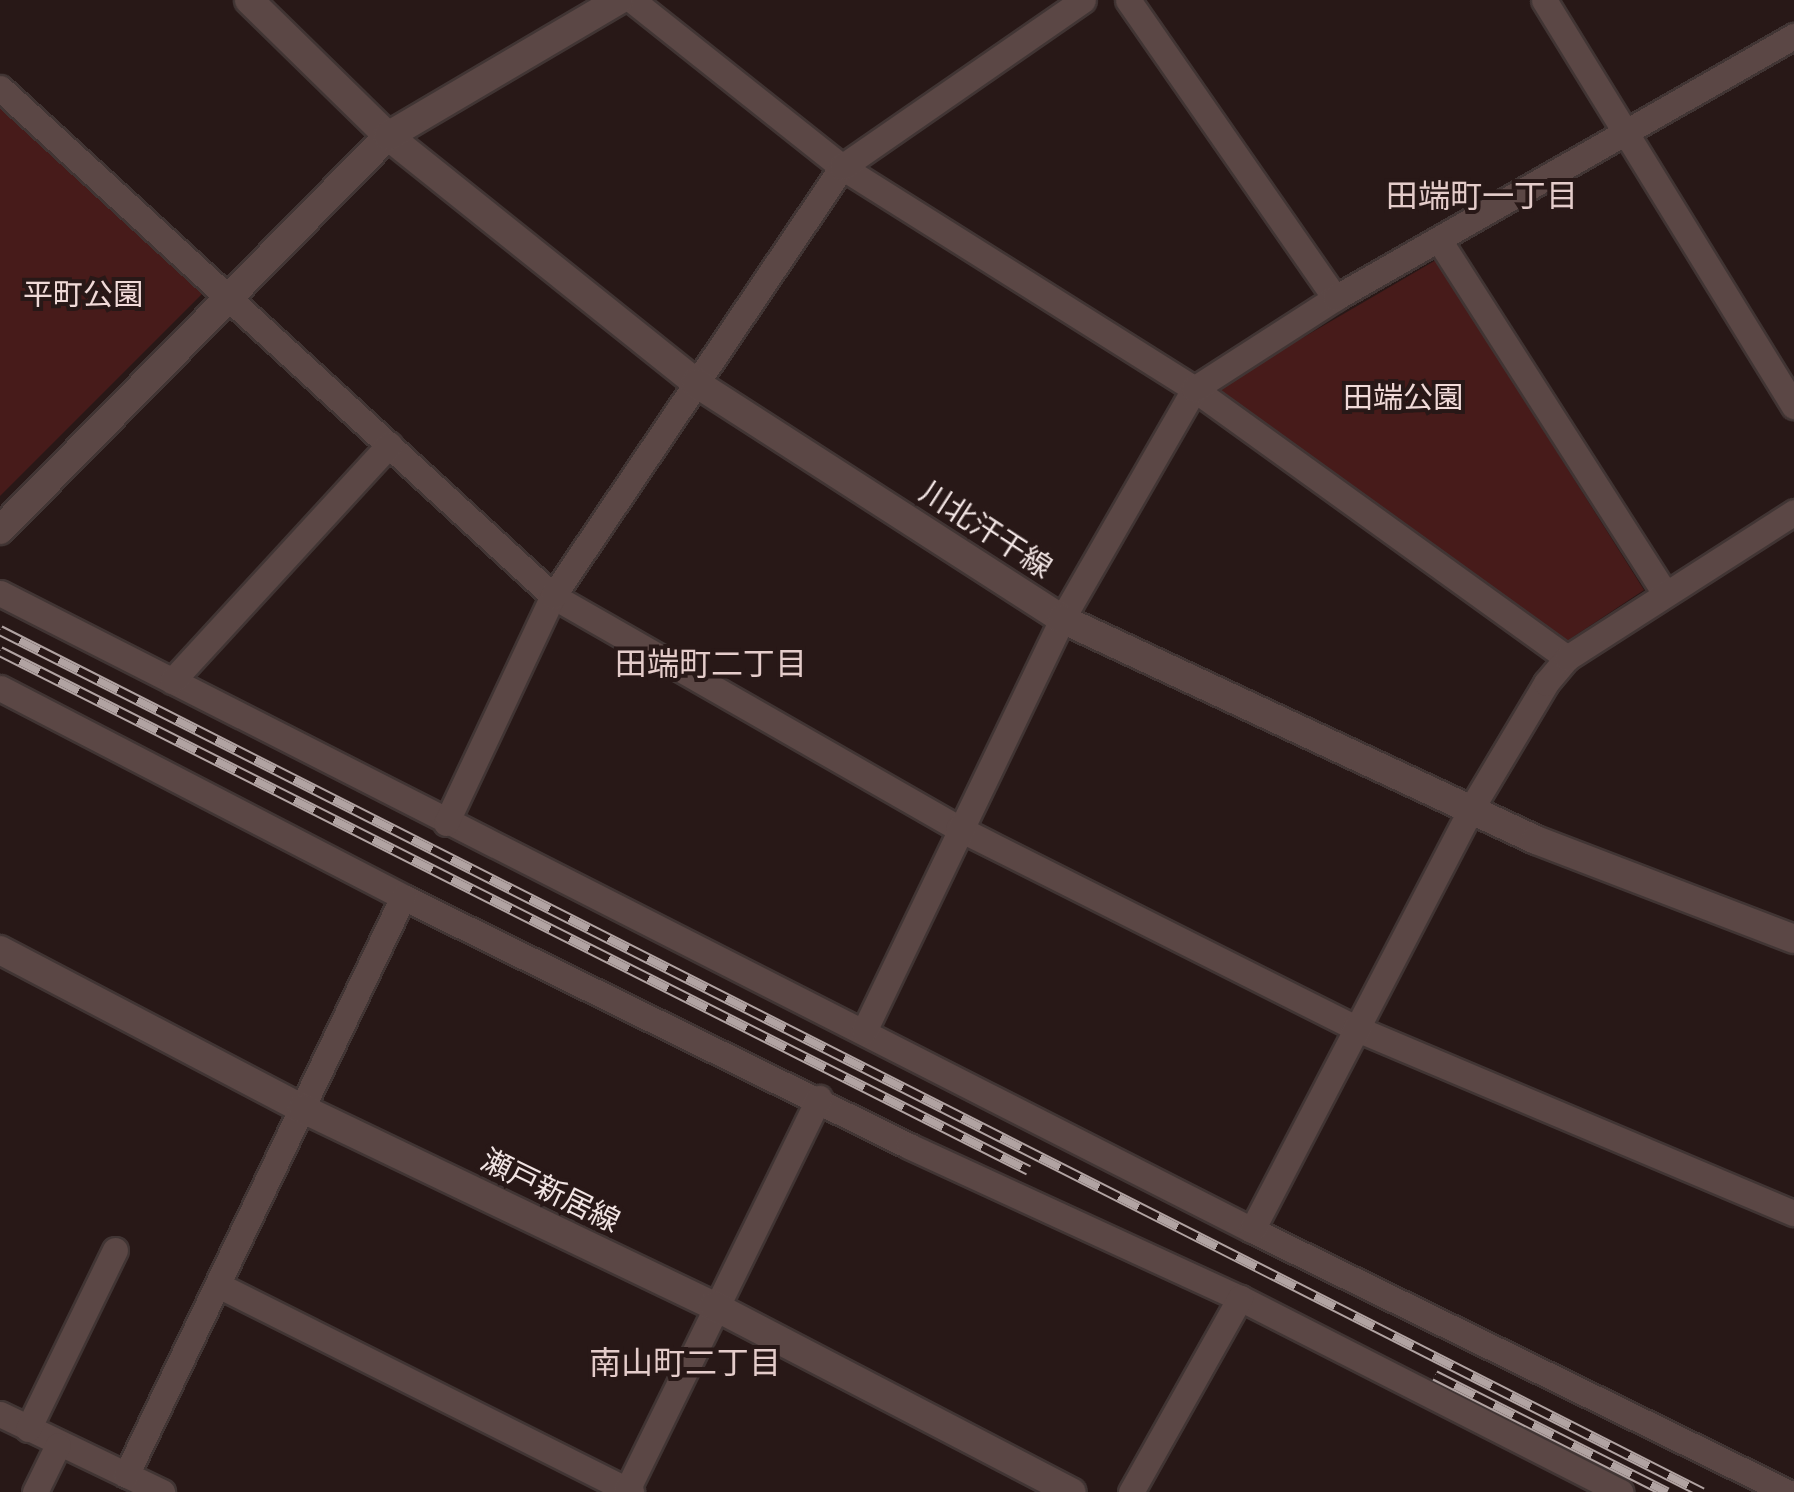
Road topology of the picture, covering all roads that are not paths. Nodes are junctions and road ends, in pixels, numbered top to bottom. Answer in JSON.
{"nodes":[{"id":1,"x":249,"y":0,"type":"edge"},
{"id":2,"x":619,"y":0,"type":"edge"},
{"id":3,"x":632,"y":0,"type":"edge"},
{"id":4,"x":1082,"y":0,"type":"edge"},
{"id":5,"x":1128,"y":0,"type":"edge"},
{"id":6,"x":1544,"y":0,"type":"edge"},
{"id":7,"x":1794,"y":36,"type":"edge"},
{"id":8,"x":0,"y":88,"type":"edge"},
{"id":9,"x":1630,"y":134,"type":"junction"},
{"id":10,"x":388,"y":136,"type":"junction"},
{"id":11,"x":842,"y":167,"type":"junction"},
{"id":12,"x":1438,"y":240,"type":"junction"},
{"id":13,"x":1336,"y":298,"type":"junction"},
{"id":14,"x":230,"y":302,"type":"junction"},
{"id":15,"x":696,"y":383,"type":"junction"},
{"id":16,"x":1194,"y":389,"type":"junction"},
{"id":17,"x":1794,"y":406,"type":"edge"},
{"id":18,"x":389,"y":445,"type":"junction"},
{"id":19,"x":1794,"y":512,"type":"edge"},
{"id":20,"x":0,"y":530,"type":"edge"},
{"id":21,"x":0,"y":593,"type":"edge"},
{"id":22,"x":1665,"y":593,"type":"junction"},
{"id":23,"x":553,"y":596,"type":"junction"},
{"id":24,"x":1062,"y":619,"type":"junction"},
{"id":25,"x":1568,"y":658,"type":"junction"},
{"id":26,"x":172,"y":681,"type":"junction"},
{"id":27,"x":0,"y":688,"type":"edge"},
{"id":28,"x":1471,"y":810,"type":"junction"},
{"id":29,"x":446,"y":823,"type":"junction"},
{"id":30,"x":958,"y":828,"type":"junction"},
{"id":31,"x":402,"y":897,"type":"junction"},
{"id":32,"x":1794,"y":939,"type":"edge"},
{"id":33,"x":0,"y":950,"type":"edge"},
{"id":34,"x":1355,"y":1028,"type":"junction"},
{"id":35,"x":864,"y":1031,"type":"junction"},
{"id":36,"x":819,"y":1098,"type":"junction"},
{"id":37,"x":303,"y":1109,"type":"junction"},
{"id":38,"x":1794,"y":1214,"type":"edge"},
{"id":39,"x":1252,"y":1230,"type":"junction"},
{"id":40,"x":115,"y":1250,"type":"dead end"},
{"id":41,"x":220,"y":1286,"type":"junction"},
{"id":42,"x":1240,"y":1298,"type":"junction"},
{"id":43,"x":714,"y":1306,"type":"junction"},
{"id":44,"x":0,"y":1414,"type":"edge"},
{"id":45,"x":28,"y":1429,"type":"junction"},
{"id":46,"x":58,"y":1445,"type":"junction"},
{"id":47,"x":126,"y":1474,"type":"junction"},
{"id":48,"x":628,"y":1491,"type":"edge"},
{"id":49,"x":35,"y":1492,"type":"edge"},
{"id":50,"x":162,"y":1492,"type":"edge"},
{"id":51,"x":1072,"y":1492,"type":"edge"},
{"id":52,"x":1131,"y":1492,"type":"edge"},
{"id":53,"x":1620,"y":1492,"type":"edge"},
{"id":54,"x":1786,"y":1492,"type":"edge"}],
"edges":[{"from":1,"to":10,"type":"street","name":"川北汗干線"},
{"from":2,"to":10,"type":"street"},
{"from":3,"to":11,"type":"street"},
{"from":4,"to":11,"type":"street"},
{"from":5,"to":13,"type":"street"},
{"from":6,"to":9,"type":"street"},
{"from":7,"to":9,"type":"street"},
{"from":8,"to":14,"type":"street"},
{"from":9,"to":12,"type":"street"},
{"from":9,"to":17,"type":"street"},
{"from":10,"to":14,"type":"street"},
{"from":10,"to":15,"type":"street","name":"川北汗干線"},
{"from":11,"to":15,"type":"street"},
{"from":11,"to":16,"type":"street"},
{"from":12,"to":13,"type":"street"},
{"from":12,"to":22,"type":"street"},
{"from":13,"to":16,"type":"street"},
{"from":14,"to":18,"type":"street"},
{"from":14,"to":20,"type":"street"},
{"from":15,"to":23,"type":"street"},
{"from":15,"to":24,"type":"street","name":"川北汗干線"},
{"from":16,"to":24,"type":"street"},
{"from":16,"to":25,"type":"street"},
{"from":18,"to":23,"type":"street"},
{"from":18,"to":26,"type":"street"},
{"from":19,"to":22,"type":"street"},
{"from":21,"to":26,"type":"street"},
{"from":22,"to":25,"type":"street"},
{"from":23,"to":29,"type":"street"},
{"from":23,"to":30,"type":"street"},
{"from":24,"to":28,"type":"street","name":"川北汗干線"},
{"from":24,"to":30,"type":"street"},
{"from":25,"to":28,"type":"street"},
{"from":26,"to":29,"type":"street"},
{"from":27,"to":31,"type":"street"},
{"from":28,"to":32,"type":"street","name":"川北汗干線"},
{"from":28,"to":34,"type":"street"},
{"from":29,"to":35,"type":"street"},
{"from":30,"to":34,"type":"street"},
{"from":30,"to":35,"type":"street"},
{"from":31,"to":36,"type":"street"},
{"from":31,"to":37,"type":"street"},
{"from":33,"to":37,"type":"street","name":"瀬戸新居線"},
{"from":34,"to":38,"type":"street"},
{"from":34,"to":39,"type":"street"},
{"from":35,"to":39,"type":"street"},
{"from":36,"to":42,"type":"street"},
{"from":36,"to":43,"type":"street"},
{"from":37,"to":41,"type":"street"},
{"from":37,"to":43,"type":"street","name":"瀬戸新居線"},
{"from":39,"to":54,"type":"street"},
{"from":40,"to":45,"type":"street"},
{"from":41,"to":47,"type":"street"},
{"from":41,"to":48,"type":"street"},
{"from":42,"to":52,"type":"street"},
{"from":42,"to":53,"type":"street"},
{"from":43,"to":48,"type":"street"},
{"from":43,"to":51,"type":"street","name":"瀬戸新居線"},
{"from":44,"to":45,"type":"street"},
{"from":45,"to":46,"type":"street"},
{"from":46,"to":47,"type":"street"},
{"from":46,"to":49,"type":"street"},
{"from":47,"to":50,"type":"street"}]}
